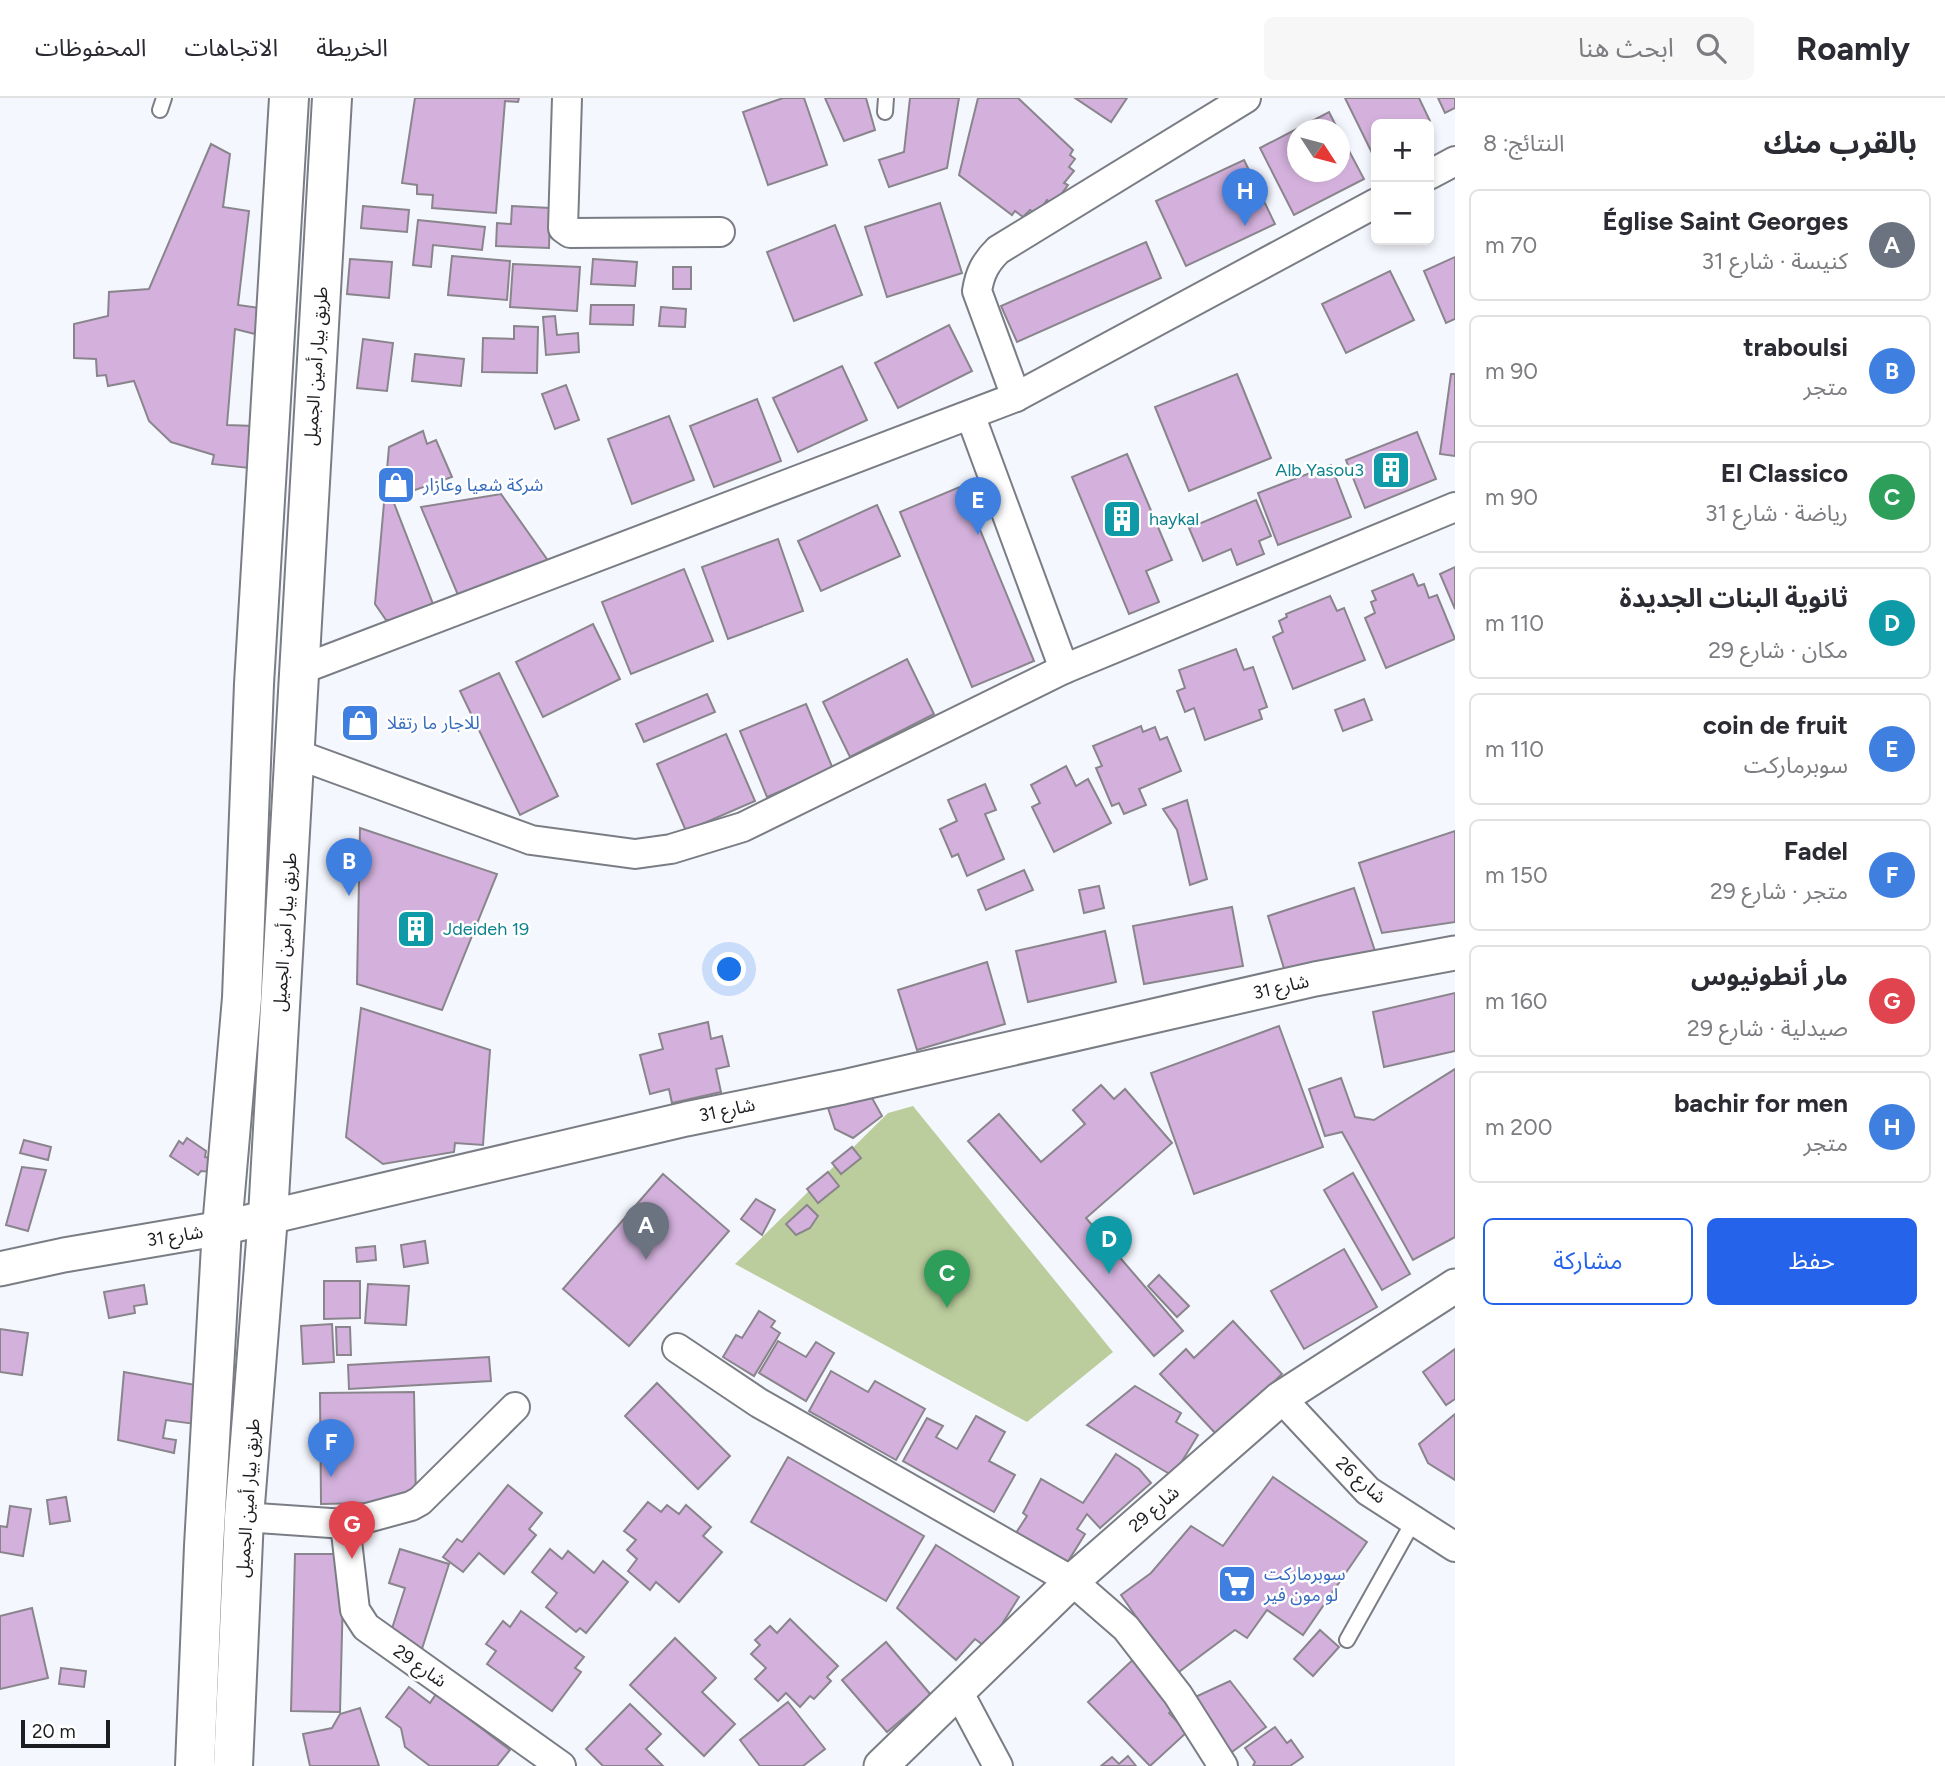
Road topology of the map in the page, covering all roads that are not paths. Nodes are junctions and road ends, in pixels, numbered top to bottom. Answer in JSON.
{"nodes":[{"id":1,"x":289,"y":98,"type":"edge"},
{"id":2,"x":332,"y":98,"type":"edge"},
{"id":3,"x":568,"y":98,"type":"edge"},
{"id":4,"x":1246,"y":98,"type":"edge"},
{"id":5,"x":1455,"y":161,"type":"edge"},
{"id":6,"x":1434,"y":172,"type":"edge"},
{"id":7,"x":1371,"y":207,"type":"edge"},
{"id":8,"x":720,"y":232,"type":"dead end"},
{"id":9,"x":1016,"y":397,"type":"junction"},
{"id":10,"x":971,"y":416,"type":"junction"},
{"id":11,"x":1455,"y":507,"type":"edge"},
{"id":12,"x":1064,"y":668,"type":"junction"},
{"id":13,"x":300,"y":670,"type":"junction"},
{"id":14,"x":296,"y":754,"type":"junction"},
{"id":15,"x":1455,"y":953,"type":"edge"},
{"id":16,"x":268,"y":1216,"type":"junction"},
{"id":17,"x":222,"y":1228,"type":"junction"},
{"id":18,"x":0,"y":1269,"type":"edge"},
{"id":19,"x":1455,"y":1286,"type":"edge"},
{"id":20,"x":677,"y":1348,"type":"dead end"},
{"id":21,"x":1281,"y":1398,"type":"junction"},
{"id":22,"x":515,"y":1407,"type":"dead end"},
{"id":23,"x":244,"y":1517,"type":"junction"},
{"id":24,"x":1413,"y":1522,"type":"junction"},
{"id":25,"x":345,"y":1524,"type":"junction"},
{"id":26,"x":1455,"y":1547,"type":"edge"},
{"id":27,"x":1072,"y":1581,"type":"junction"},
{"id":28,"x":1347,"y":1640,"type":"dead end"},
{"id":29,"x":959,"y":1693,"type":"junction"},
{"id":30,"x":195,"y":1766,"type":"edge"},
{"id":31,"x":233,"y":1766,"type":"edge"},
{"id":32,"x":561,"y":1766,"type":"edge"},
{"id":33,"x":881,"y":1766,"type":"edge"},
{"id":34,"x":998,"y":1766,"type":"edge"},
{"id":35,"x":1223,"y":1766,"type":"edge"}],
"edges":[{"from":1,"to":17,"type":"main road"},
{"from":2,"to":13,"type":"main road","name":"طريق بيار أمين الجميل"},
{"from":3,"to":8,"type":"street"},
{"from":4,"to":9,"type":"street"},
{"from":5,"to":6,"type":"street"},
{"from":7,"to":9,"type":"street"},
{"from":9,"to":10,"type":"street"},
{"from":10,"to":12,"type":"street"},
{"from":10,"to":13,"type":"street"},
{"from":11,"to":12,"type":"street"},
{"from":12,"to":14,"type":"street"},
{"from":13,"to":14,"type":"main road","name":"طريق بيار أمين الجميل"},
{"from":14,"to":16,"type":"main road","name":"طريق بيار أمين الجميل"},
{"from":15,"to":16,"type":"street","name":"شارع 31"},
{"from":16,"to":17,"type":"street","name":"شارع 31"},
{"from":16,"to":23,"type":"main road","name":"طريق بيار أمين الجميل"},
{"from":17,"to":18,"type":"street","name":"شارع 31"},
{"from":17,"to":30,"type":"main road"},
{"from":19,"to":21,"type":"street","name":"شارع 29"},
{"from":20,"to":27,"type":"street"},
{"from":21,"to":24,"type":"street","name":"شارع 26"},
{"from":21,"to":27,"type":"street","name":"شارع 29"},
{"from":22,"to":25,"type":"street"},
{"from":23,"to":25,"type":"street"},
{"from":23,"to":31,"type":"main road","name":"طريق بيار أمين الجميل"},
{"from":24,"to":26,"type":"street","name":"شارع 26"},
{"from":24,"to":28,"type":"lane"},
{"from":25,"to":32,"type":"street","name":"شارع 29"},
{"from":27,"to":29,"type":"street","name":"شارع 29"},
{"from":27,"to":35,"type":"street"},
{"from":29,"to":33,"type":"street","name":"شارع 29"},
{"from":29,"to":34,"type":"street"}]}
